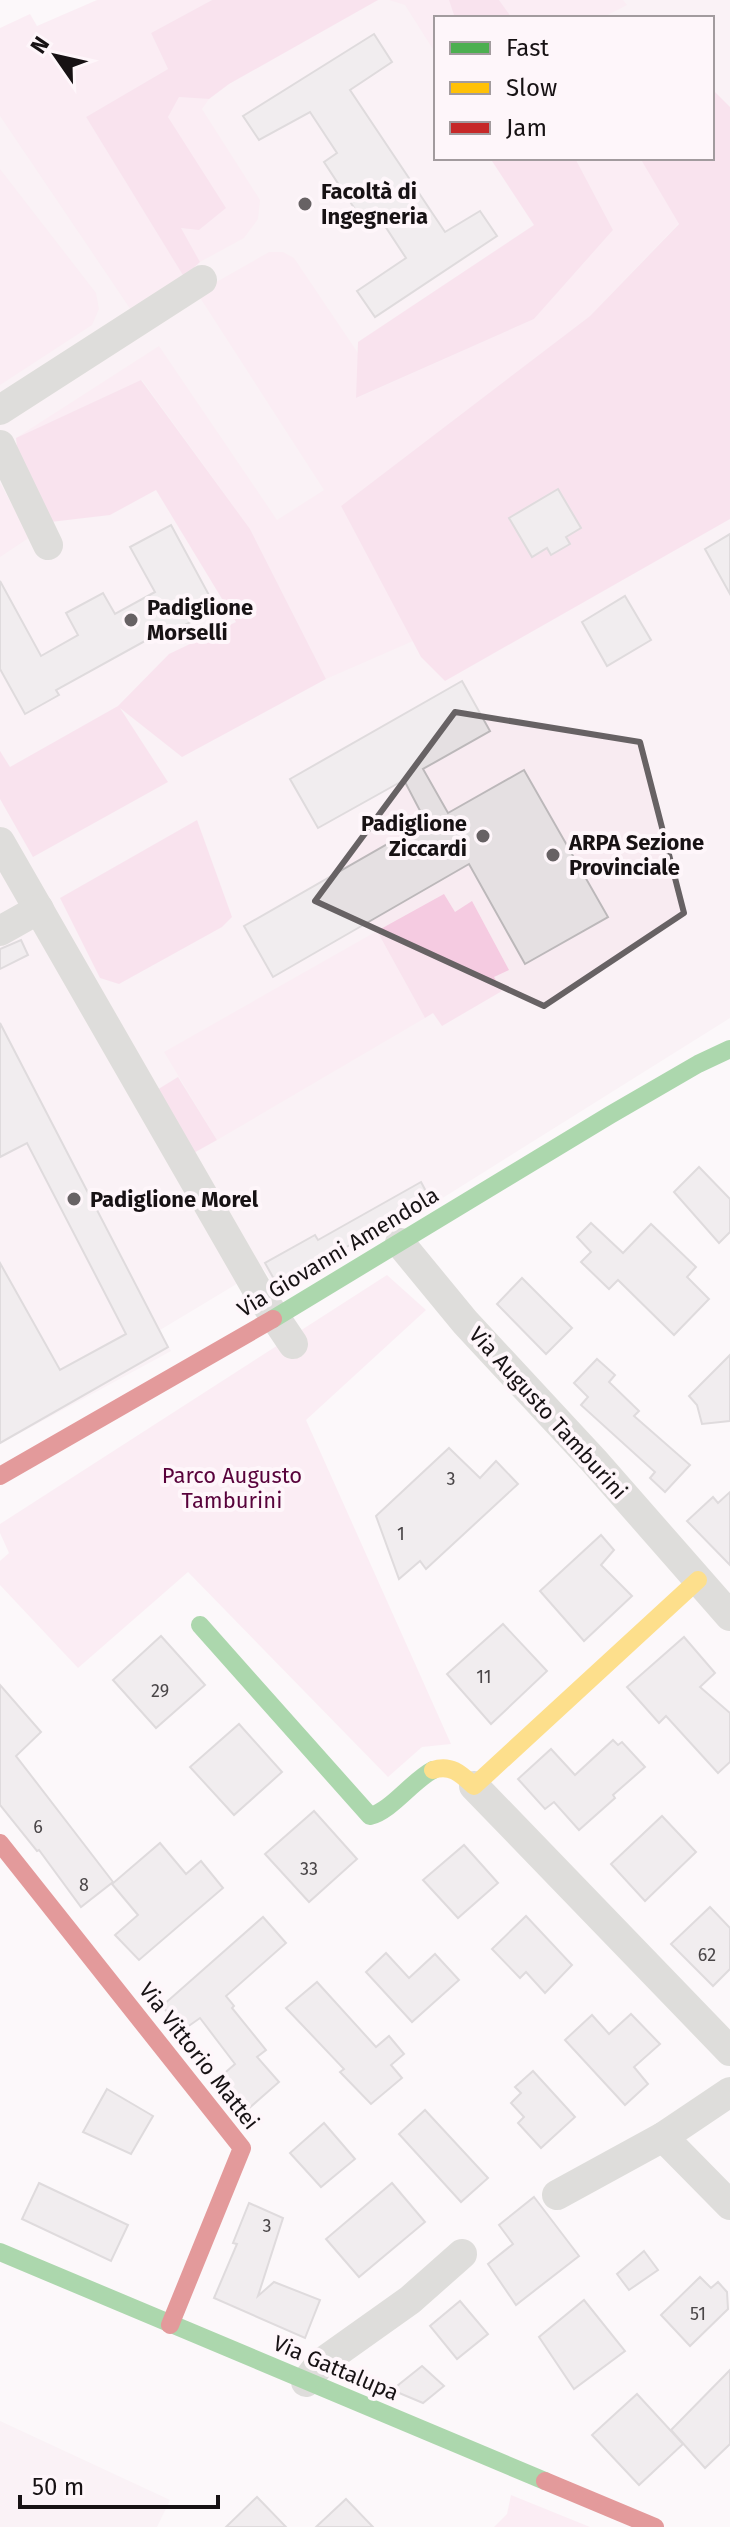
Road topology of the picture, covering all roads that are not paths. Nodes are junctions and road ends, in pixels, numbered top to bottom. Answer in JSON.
{"nodes":[{"id":1,"x":202,"y":280,"type":"dead end"},
{"id":2,"x":0,"y":410,"type":"edge"},
{"id":3,"x":0,"y":445,"type":"edge"},
{"id":4,"x":48,"y":545,"type":"dead end"},
{"id":5,"x":0,"y":842,"type":"edge"},
{"id":6,"x":39,"y":909,"type":"junction"},
{"id":7,"x":0,"y":931,"type":"edge"},
{"id":8,"x":730,"y":1039,"type":"edge"},
{"id":9,"x":730,"y":1049,"type":"edge"},
{"id":10,"x":698,"y":1064,"type":"junction"},
{"id":11,"x":400,"y":1243,"type":"junction"},
{"id":12,"x":275,"y":1318,"type":"junction"},
{"id":13,"x":293,"y":1344,"type":"dead end"},
{"id":14,"x":0,"y":1476,"type":"edge"},
{"id":15,"x":698,"y":1580,"type":"junction"},
{"id":16,"x":730,"y":1616,"type":"edge"},
{"id":17,"x":200,"y":1625,"type":"dead end"},
{"id":18,"x":474,"y":1786,"type":"junction"},
{"id":19,"x":0,"y":1843,"type":"edge"},
{"id":20,"x":730,"y":2051,"type":"edge"},
{"id":21,"x":730,"y":2092,"type":"edge"},
{"id":22,"x":663,"y":2137,"type":"junction"},
{"id":23,"x":557,"y":2195,"type":"dead end"},
{"id":24,"x":730,"y":2205,"type":"edge"},
{"id":25,"x":0,"y":2252,"type":"edge"},
{"id":26,"x":462,"y":2254,"type":"dead end"},
{"id":27,"x":170,"y":2325,"type":"junction"},
{"id":28,"x":306,"y":2382,"type":"junction"},
{"id":29,"x":655,"y":2527,"type":"edge"}],
"edges":[{"from":1,"to":2,"type":"street"},
{"from":3,"to":4,"type":"street"},
{"from":5,"to":6,"type":"street"},
{"from":6,"to":7,"type":"street"},
{"from":6,"to":12,"type":"street"},
{"from":8,"to":10,"type":"street","name":"Via Giovanni Amendola"},
{"from":9,"to":10,"type":"street","name":"Via Giovanni Amendola"},
{"from":10,"to":11,"type":"street","name":"Via Giovanni Amendola"},
{"from":11,"to":12,"type":"street","name":"Via Giovanni Amendola"},
{"from":11,"to":15,"type":"street","name":"Via Augusto Tamburini"},
{"from":12,"to":13,"type":"street"},
{"from":12,"to":14,"type":"street","name":"Via Giovanni Amendola"},
{"from":15,"to":16,"type":"street","name":"Via Augusto Tamburini"},
{"from":15,"to":18,"type":"street"},
{"from":17,"to":18,"type":"street"},
{"from":18,"to":20,"type":"street"},
{"from":19,"to":27,"type":"street","name":"Via Vittorio Mattei"},
{"from":21,"to":22,"type":"street"},
{"from":22,"to":23,"type":"street"},
{"from":22,"to":24,"type":"street"},
{"from":25,"to":27,"type":"street","name":"Via Gattalupa"},
{"from":26,"to":28,"type":"street"},
{"from":27,"to":28,"type":"street","name":"Via Gattalupa"},
{"from":28,"to":29,"type":"street","name":"Via Gattalupa"}]}
